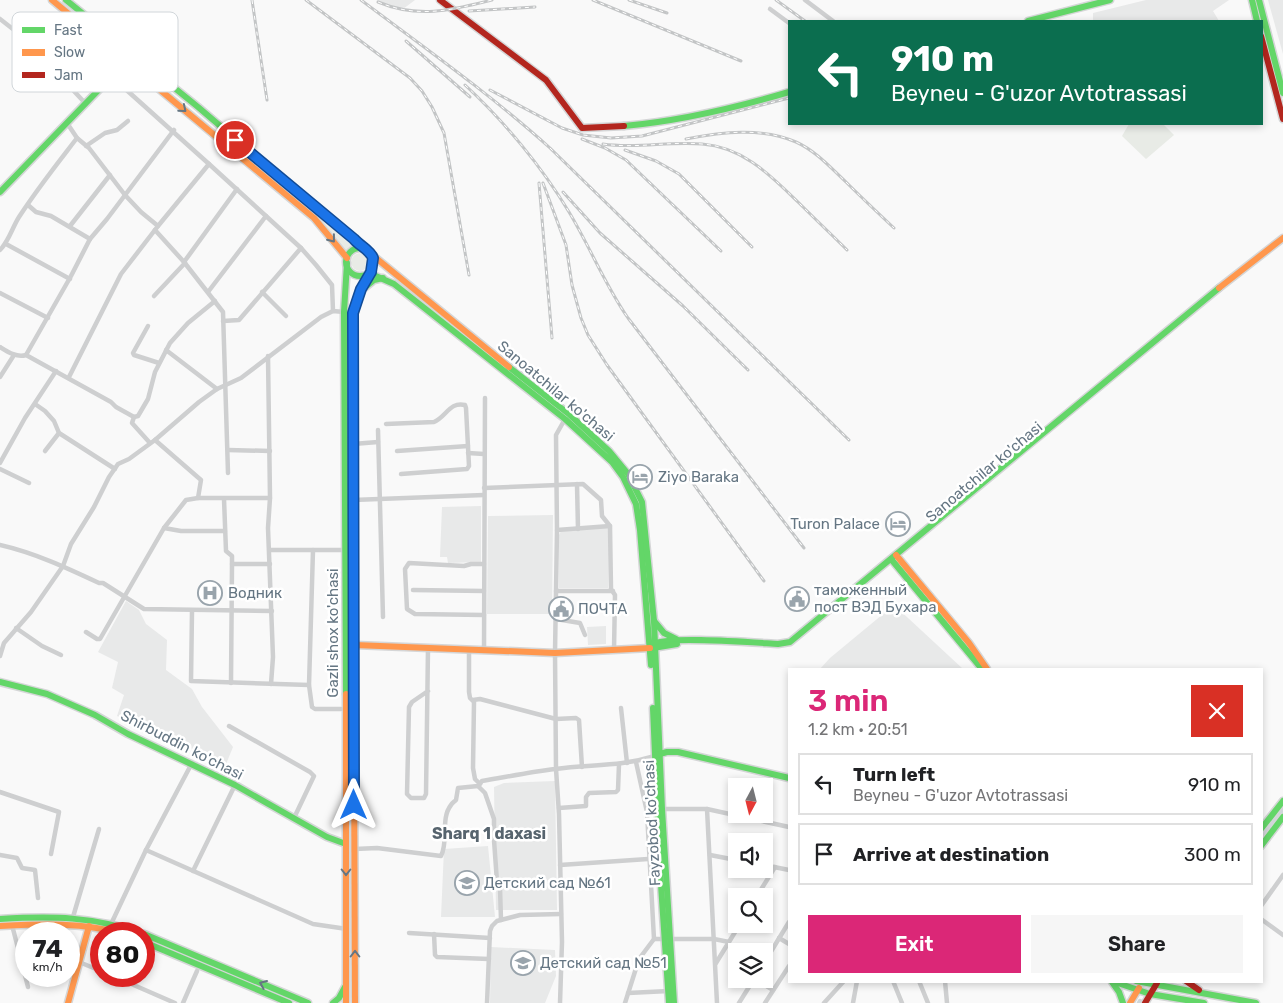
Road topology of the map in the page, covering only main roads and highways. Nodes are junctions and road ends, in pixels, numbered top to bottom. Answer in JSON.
{"nodes":[{"id":1,"x":52,"y":0,"type":"edge"},
{"id":2,"x":66,"y":0,"type":"edge"},
{"id":3,"x":440,"y":0,"type":"edge"},
{"id":4,"x":1110,"y":0,"type":"edge"},
{"id":5,"x":1252,"y":0,"type":"edge"},
{"id":6,"x":1259,"y":0,"type":"edge"},
{"id":7,"x":66,"y":12,"type":"edge"},
{"id":8,"x":81,"y":12,"type":"edge"},
{"id":9,"x":1032,"y":20,"type":"edge"},
{"id":10,"x":1257,"y":20,"type":"edge"},
{"id":11,"x":1263,"y":44,"type":"edge"},
{"id":12,"x":178,"y":91,"type":"edge"},
{"id":13,"x":97,"y":92,"type":"edge"},
{"id":14,"x":162,"y":92,"type":"edge"},
{"id":15,"x":788,"y":92,"type":"edge"},
{"id":16,"x":1283,"y":93,"type":"edge"},
{"id":17,"x":1283,"y":119,"type":"edge"},
{"id":18,"x":0,"y":192,"type":"edge"},
{"id":19,"x":287,"y":203,"type":"dead end"},
{"id":20,"x":297,"y":204,"type":"junction"},
{"id":21,"x":1283,"y":238,"type":"edge"},
{"id":22,"x":1283,"y":242,"type":"edge"},
{"id":23,"x":363,"y":248,"type":"junction"},
{"id":24,"x":371,"y":254,"type":"junction"},
{"id":25,"x":347,"y":260,"type":"junction"},
{"id":26,"x":369,"y":273,"type":"junction"},
{"id":27,"x":384,"y":278,"type":"junction"},
{"id":28,"x":359,"y":294,"type":"junction"},
{"id":29,"x":506,"y":370,"type":"junction"},
{"id":30,"x":895,"y":559,"type":"junction"},
{"id":31,"x":647,"y":622,"type":"junction"},
{"id":32,"x":654,"y":622,"type":"junction"},
{"id":33,"x":655,"y":633,"type":"junction"},
{"id":34,"x":666,"y":640,"type":"junction"},
{"id":35,"x":675,"y":642,"type":"junction"},
{"id":36,"x":355,"y":645,"type":"junction"},
{"id":37,"x":654,"y":646,"type":"junction"},
{"id":38,"x":981,"y":668,"type":"edge"},
{"id":39,"x":986,"y":668,"type":"edge"},
{"id":40,"x":0,"y":682,"type":"edge"},
{"id":41,"x":658,"y":755,"type":"junction"},
{"id":42,"x":788,"y":778,"type":"edge"},
{"id":43,"x":1283,"y":800,"type":"edge"},
{"id":44,"x":1283,"y":817,"type":"edge"},
{"id":45,"x":1263,"y":826,"type":"edge"},
{"id":46,"x":1263,"y":843,"type":"edge"},
{"id":47,"x":346,"y":844,"type":"junction"},
{"id":48,"x":0,"y":919,"type":"edge"},
{"id":49,"x":31,"y":921,"type":"junction"},
{"id":50,"x":112,"y":922,"type":"edge"},
{"id":51,"x":0,"y":926,"type":"edge"},
{"id":52,"x":89,"y":926,"type":"joint"},
{"id":53,"x":155,"y":939,"type":"edge"},
{"id":54,"x":667,"y":940,"type":"junction"},
{"id":55,"x":155,"y":947,"type":"edge"},
{"id":56,"x":1113,"y":983,"type":"edge"},
{"id":57,"x":1117,"y":983,"type":"edge"},
{"id":58,"x":1141,"y":983,"type":"edge"},
{"id":59,"x":1158,"y":983,"type":"edge"},
{"id":60,"x":1189,"y":983,"type":"edge"},
{"id":61,"x":346,"y":985,"type":"junction"},
{"id":62,"x":671,"y":991,"type":"junction"},
{"id":63,"x":1137,"y":991,"type":"junction"},
{"id":64,"x":1150,"y":994,"type":"junction"},
{"id":65,"x":1204,"y":994,"type":"junction"},
{"id":66,"x":356,"y":1001,"type":"edge"},
{"id":67,"x":68,"y":1003,"type":"edge"},
{"id":68,"x":289,"y":1003,"type":"edge"},
{"id":69,"x":308,"y":1003,"type":"edge"},
{"id":70,"x":333,"y":1003,"type":"edge"},
{"id":71,"x":346,"y":1003,"type":"edge"},
{"id":72,"x":669,"y":1003,"type":"edge"},
{"id":73,"x":674,"y":1003,"type":"edge"},
{"id":74,"x":1123,"y":1003,"type":"edge"},
{"id":75,"x":1130,"y":1003,"type":"edge"},
{"id":76,"x":1145,"y":1003,"type":"edge"},
{"id":77,"x":1190,"y":1003,"type":"edge"},
{"id":78,"x":1202,"y":1003,"type":"edge"},
{"id":79,"x":1256,"y":1003,"type":"edge"}],
"edges":[{"from":1,"to":7,"type":"main road"},
{"from":2,"to":8,"type":"main road"},
{"from":3,"to":15,"type":"main road"},
{"from":4,"to":9,"type":"main road"},
{"from":5,"to":10,"type":"main road"},
{"from":6,"to":16,"type":"main road"},
{"from":11,"to":17,"type":"main road"},
{"from":12,"to":23,"type":"main road"},
{"from":13,"to":18,"type":"main road"},
{"from":14,"to":20,"type":"main road","one_way":true},
{"from":19,"to":20,"type":"main road"},
{"from":20,"to":25,"type":"main road","one_way":true},
{"from":21,"to":30,"type":"main road","name":"Sanoatchilar ko'chasi"},
{"from":22,"to":30,"type":"main road","name":"Sanoatchilar ko'chasi"},
{"from":23,"to":24,"type":"main road"},
{"from":23,"to":25,"type":"main road"},
{"from":24,"to":26,"type":"main road"},
{"from":24,"to":29,"type":"main road","name":"Sanoatchilar ko'chasi"},
{"from":25,"to":26,"type":"main road"},
{"from":25,"to":47,"type":"main road","name":"Gazli shox ko'chasi"},
{"from":26,"to":27,"type":"main road"},
{"from":26,"to":28,"type":"main road","name":"Gazli shox ko'chasi"},
{"from":27,"to":28,"type":"main road"},
{"from":27,"to":29,"type":"main road"},
{"from":28,"to":36,"type":"main road","name":"Gazli shox ko'chasi"},
{"from":29,"to":31,"type":"main road","name":"Sanoatchilar ko'chasi"},
{"from":29,"to":32,"type":"main road","name":"Sanoatchilar ko'chasi"},
{"from":30,"to":35,"type":"main road","name":"Sanoatchilar ko'chasi"},
{"from":30,"to":38,"type":"main road"},
{"from":30,"to":39,"type":"main road"},
{"from":31,"to":33,"type":"main road"},
{"from":31,"to":37,"type":"main road","name":"Sanoatchilar ko'chasi"},
{"from":32,"to":33,"type":"main road","name":"Sanoatchilar ko'chasi"},
{"from":32,"to":35,"type":"main road"},
{"from":33,"to":34,"type":"main road"},
{"from":33,"to":37,"type":"main road","name":"Sanoatchilar ko'chasi"},
{"from":34,"to":35,"type":"main road","name":"Sanoatchilar ko'chasi"},
{"from":34,"to":37,"type":"main road","name":"Sanoatchilar ko'chasi"},
{"from":35,"to":37,"type":"main road","name":"Sanoatchilar ko'chasi"},
{"from":36,"to":37,"type":"main road"},
{"from":66,"to":36,"type":"main road","name":"Gazli shox ko'chasi","one_way":true},
{"from":37,"to":41,"type":"main road","name":"Fayzobod ko'chasi"},
{"from":40,"to":47,"type":"main road","name":"Shirbuddin ko'chasi"},
{"from":41,"to":42,"type":"main road"},
{"from":41,"to":54,"type":"main road"},
{"from":41,"to":54,"type":"main road","name":"Fayzobod ko'chasi"},
{"from":43,"to":45,"type":"main road"},
{"from":44,"to":46,"type":"main road"},
{"from":47,"to":61,"type":"main road","name":"Gazli shox ko'chasi","one_way":true},
{"from":48,"to":49,"type":"main road"},
{"from":49,"to":50,"type":"main road"},
{"from":49,"to":51,"type":"main road"},
{"from":49,"to":52,"type":"main road"},
{"from":52,"to":67,"type":"main road"},
{"from":69,"to":53,"type":"main road","one_way":true},
{"from":54,"to":62,"type":"main road","name":"Fayzobod ko'chasi"},
{"from":55,"to":68,"type":"main road"},
{"from":56,"to":74,"type":"main road"},
{"from":57,"to":63,"type":"main road"},
{"from":58,"to":63,"type":"main road"},
{"from":59,"to":64,"type":"main road"},
{"from":59,"to":65,"type":"main road"},
{"from":60,"to":65,"type":"main road"},
{"from":61,"to":70,"type":"main road"},
{"from":61,"to":71,"type":"main road","name":"Gazli shox ko'chasi"},
{"from":62,"to":72,"type":"main road"},
{"from":62,"to":73,"type":"main road","name":"Fayzobod ko'chasi"},
{"from":63,"to":64,"type":"main road"},
{"from":63,"to":75,"type":"main road"},
{"from":64,"to":76,"type":"main road"},
{"from":64,"to":78,"type":"main road"},
{"from":65,"to":79,"type":"main road"},
{"from":77,"to":78,"type":"main road"}]}
